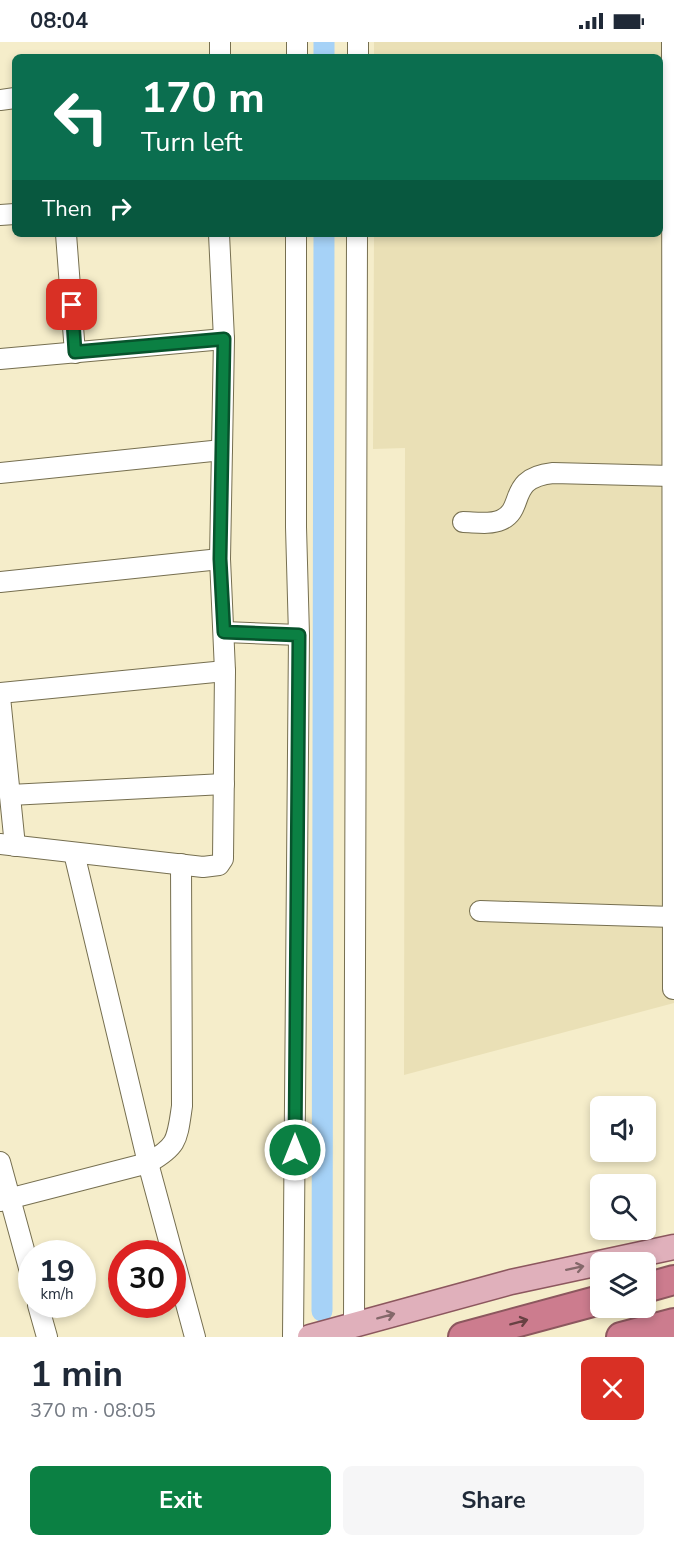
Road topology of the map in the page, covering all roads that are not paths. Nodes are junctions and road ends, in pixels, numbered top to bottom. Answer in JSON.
{"nodes":[{"id":1,"x":672,"y":42,"type":"edge"},
{"id":2,"x":66,"y":237,"type":"edge"},
{"id":3,"x":219,"y":237,"type":"edge"},
{"id":4,"x":296,"y":237,"type":"edge"},
{"id":5,"x":357,"y":237,"type":"edge"},
{"id":6,"x":224,"y":339,"type":"junction"},
{"id":7,"x":673,"y":345,"type":"edge"},
{"id":8,"x":75,"y":352,"type":"junction"},
{"id":9,"x":0,"y":359,"type":"edge"},
{"id":10,"x":222,"y":450,"type":"junction"},
{"id":11,"x":0,"y":473,"type":"edge"},
{"id":12,"x":672,"y":476,"type":"junction"},
{"id":13,"x":463,"y":522,"type":"dead end"},
{"id":14,"x":220,"y":559,"type":"junction"},
{"id":15,"x":0,"y":582,"type":"edge"},
{"id":16,"x":224,"y":632,"type":"junction"},
{"id":17,"x":299,"y":635,"type":"junction"},
{"id":18,"x":225,"y":671,"type":"junction"},
{"id":19,"x":0,"y":695,"type":"edge"},
{"id":20,"x":224,"y":784,"type":"junction"},
{"id":21,"x":10,"y":795,"type":"junction"},
{"id":22,"x":7,"y":845,"type":"edge"},
{"id":23,"x":74,"y":853,"type":"junction"},
{"id":24,"x":181,"y":864,"type":"junction"},
{"id":25,"x":480,"y":912,"type":"dead end"},
{"id":26,"x":673,"y":917,"type":"edge"},
{"id":27,"x":673,"y":989,"type":"edge"},
{"id":28,"x":0,"y":1162,"type":"edge"},
{"id":29,"x":147,"y":1163,"type":"junction"},
{"id":30,"x":5,"y":1200,"type":"edge"},
{"id":31,"x":19,"y":1240,"type":"edge"},
{"id":32,"x":674,"y":1247,"type":"edge"},
{"id":33,"x":674,"y":1280,"type":"edge"},
{"id":34,"x":656,"y":1285,"type":"edge"},
{"id":35,"x":590,"y":1303,"type":"edge"},
{"id":36,"x":42,"y":1318,"type":"edge"},
{"id":37,"x":674,"y":1323,"type":"edge"},
{"id":38,"x":354,"y":1325,"type":"junction"},
{"id":39,"x":47,"y":1337,"type":"edge"},
{"id":40,"x":195,"y":1337,"type":"edge"},
{"id":41,"x":293,"y":1337,"type":"edge"},
{"id":42,"x":310,"y":1337,"type":"edge"},
{"id":43,"x":463,"y":1337,"type":"edge"},
{"id":44,"x":621,"y":1337,"type":"edge"}],
"edges":[{"from":1,"to":7,"type":"street"},
{"from":2,"to":8,"type":"street"},
{"from":3,"to":6,"type":"street"},
{"from":4,"to":17,"type":"street"},
{"from":5,"to":38,"type":"street"},
{"from":6,"to":8,"type":"street"},
{"from":6,"to":10,"type":"street"},
{"from":7,"to":12,"type":"street"},
{"from":8,"to":9,"type":"street"},
{"from":10,"to":11,"type":"street"},
{"from":10,"to":14,"type":"street"},
{"from":12,"to":13,"type":"street"},
{"from":12,"to":26,"type":"street"},
{"from":14,"to":15,"type":"street"},
{"from":14,"to":16,"type":"street"},
{"from":16,"to":17,"type":"street"},
{"from":16,"to":18,"type":"street"},
{"from":17,"to":41,"type":"street"},
{"from":18,"to":19,"type":"street"},
{"from":18,"to":20,"type":"street"},
{"from":19,"to":21,"type":"street"},
{"from":20,"to":21,"type":"street"},
{"from":20,"to":24,"type":"street"},
{"from":21,"to":22,"type":"street"},
{"from":22,"to":23,"type":"street"},
{"from":23,"to":24,"type":"street"},
{"from":23,"to":29,"type":"street"},
{"from":24,"to":29,"type":"street"},
{"from":25,"to":26,"type":"street"},
{"from":26,"to":27,"type":"street"},
{"from":28,"to":30,"type":"street"},
{"from":29,"to":30,"type":"street"},
{"from":29,"to":40,"type":"street"},
{"from":30,"to":31,"type":"street"},
{"from":38,"to":32,"type":"main road","one_way":true},
{"from":33,"to":34,"type":"highway"},
{"from":43,"to":35,"type":"highway","one_way":true},
{"from":36,"to":39,"type":"street"},
{"from":37,"to":44,"type":"highway"},
{"from":38,"to":42,"type":"main road"}]}
